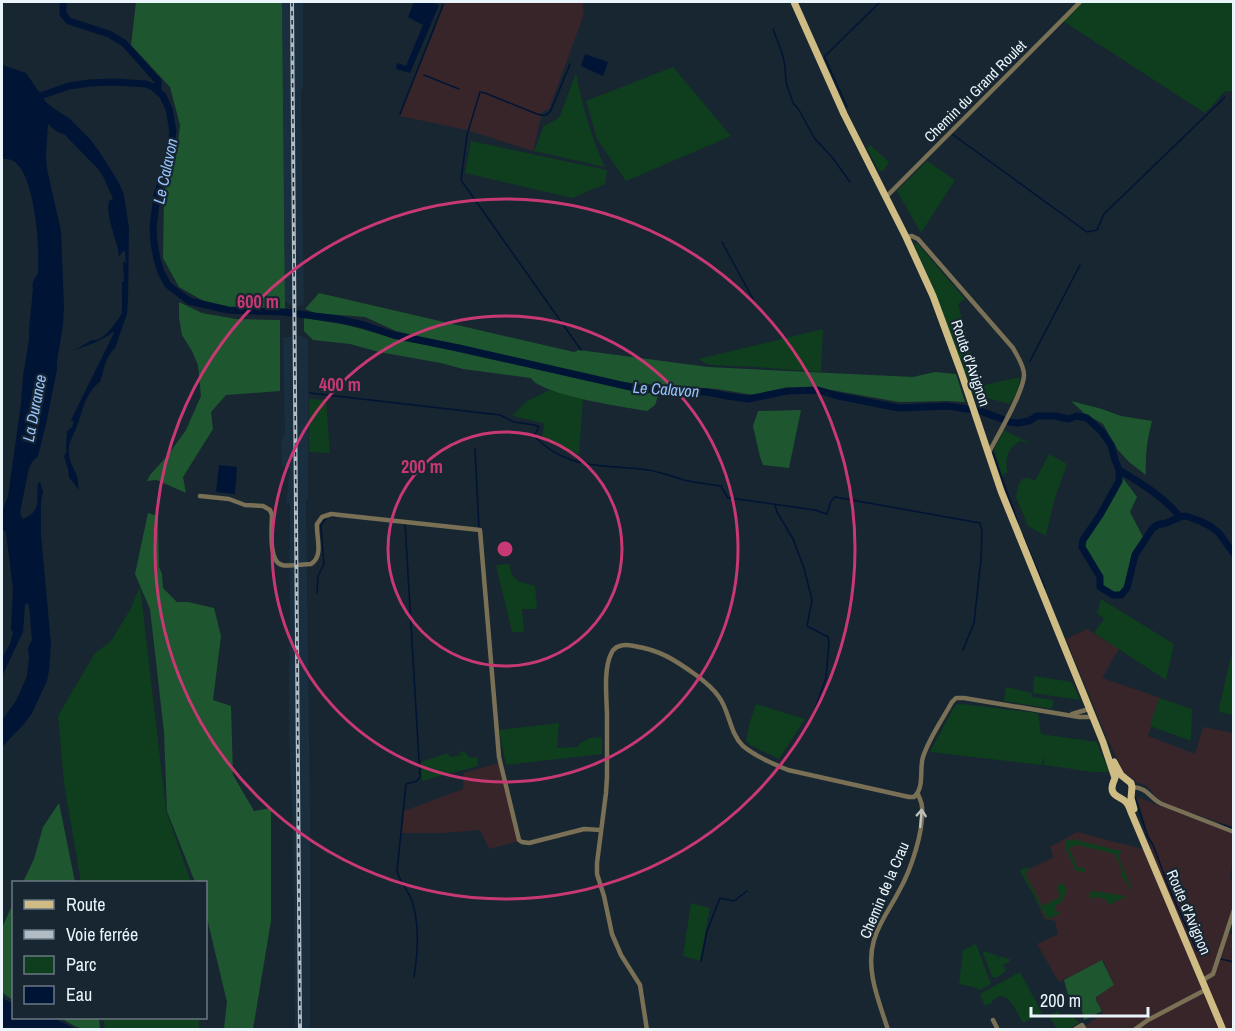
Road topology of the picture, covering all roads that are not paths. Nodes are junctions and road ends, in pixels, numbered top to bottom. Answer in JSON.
{"nodes":[{"id":1,"x":794,"y":2,"type":"edge"},
{"id":2,"x":1080,"y":2,"type":"edge"},
{"id":3,"x":886,"y":197,"type":"junction"},
{"id":4,"x":906,"y":237,"type":"junction"},
{"id":5,"x":988,"y":454,"type":"junction"},
{"id":6,"x":200,"y":496,"type":"dead end"},
{"id":7,"x":1089,"y":709,"type":"junction"},
{"id":8,"x":1068,"y":715,"type":"junction"},
{"id":9,"x":1093,"y":717,"type":"junction"},
{"id":10,"x":1103,"y":742,"type":"junction"},
{"id":11,"x":1124,"y":778,"type":"junction"},
{"id":12,"x":1115,"y":781,"type":"junction"},
{"id":13,"x":1131,"y":790,"type":"junction"},
{"id":14,"x":918,"y":794,"type":"junction"},
{"id":15,"x":1121,"y":798,"type":"junction"},
{"id":16,"x":601,"y":830,"type":"junction"},
{"id":17,"x":1233,"y":832,"type":"edge"},
{"id":18,"x":1144,"y":839,"type":"junction"},
{"id":19,"x":1233,"y":910,"type":"edge"},
{"id":20,"x":1203,"y":980,"type":"junction"},
{"id":21,"x":1207,"y":989,"type":"junction"},
{"id":22,"x":993,"y":1020,"type":"dead end"},
{"id":23,"x":647,"y":1029,"type":"edge"},
{"id":24,"x":888,"y":1029,"type":"edge"},
{"id":25,"x":998,"y":1029,"type":"edge"},
{"id":26,"x":1074,"y":1029,"type":"edge"},
{"id":27,"x":1085,"y":1029,"type":"edge"},
{"id":28,"x":1134,"y":1029,"type":"edge"},
{"id":29,"x":1223,"y":1029,"type":"edge"}],
"edges":[{"from":1,"to":3,"type":"main road","name":"Route d'Avignon"},
{"from":2,"to":3,"type":"street","name":"Chemin du Grand Roulet"},
{"from":3,"to":4,"type":"main road","name":"Route d'Avignon"},
{"from":4,"to":5,"type":"main road","name":"Route d'Avignon"},
{"from":4,"to":5,"type":"street"},
{"from":5,"to":7,"type":"main road","name":"Route d'Avignon"},
{"from":6,"to":16,"type":"street"},
{"from":7,"to":8,"type":"street"},
{"from":7,"to":9,"type":"main road","name":"Route d'Avignon"},
{"from":8,"to":9,"type":"street"},
{"from":8,"to":14,"type":"street","name":"Chemin de la Crau"},
{"from":9,"to":10,"type":"main road","name":"Route d'Avignon"},
{"from":10,"to":11,"type":"main road","name":"Route d'Avignon"},
{"from":10,"to":12,"type":"main road","name":"Route d'Avignon"},
{"from":11,"to":12,"type":"main road"},
{"from":11,"to":13,"type":"main road"},
{"from":12,"to":15,"type":"main road"},
{"from":13,"to":15,"type":"main road"},
{"from":13,"to":17,"type":"street"},
{"from":13,"to":18,"type":"main road","name":"Route d'Avignon"},
{"from":14,"to":16,"type":"street"},
{"from":24,"to":14,"type":"street","name":"Chemin de la Crau","one_way":true},
{"from":15,"to":18,"type":"main road","name":"Route d'Avignon"},
{"from":16,"to":23,"type":"street"},
{"from":18,"to":20,"type":"main road","name":"Route d'Avignon"},
{"from":19,"to":20,"type":"street"},
{"from":20,"to":21,"type":"main road","name":"Route d'Avignon"},
{"from":21,"to":28,"type":"street"},
{"from":21,"to":29,"type":"main road","name":"Route d'Avignon"},
{"from":22,"to":25,"type":"street"},
{"from":26,"to":27,"type":"street"}]}
